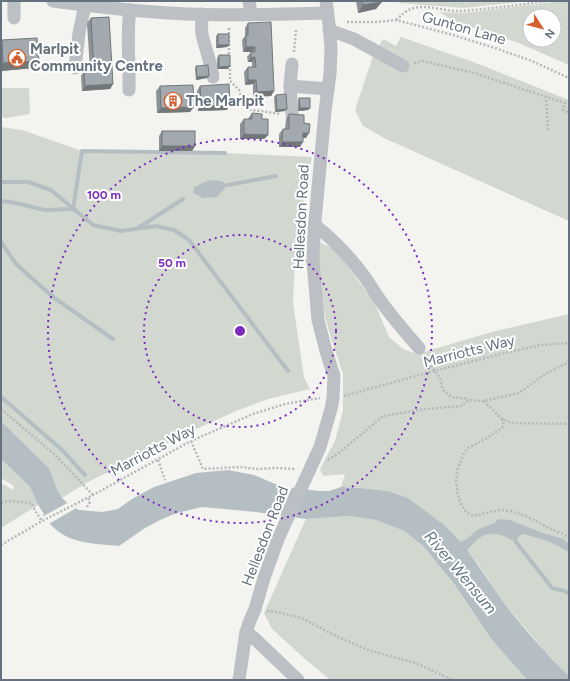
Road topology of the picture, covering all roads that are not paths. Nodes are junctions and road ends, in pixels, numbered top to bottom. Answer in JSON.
{"nodes":[{"id":1,"x":14,"y":1,"type":"edge"},
{"id":2,"x":53,"y":1,"type":"edge"},
{"id":3,"x":85,"y":5,"type":"junction"},
{"id":4,"x":134,"y":7,"type":"edge"},
{"id":5,"x":327,"y":7,"type":"edge"},
{"id":6,"x":250,"y":8,"type":"edge"},
{"id":7,"x":202,"y":14,"type":"junction"},
{"id":8,"x":14,"y":18,"type":"dead end"},
{"id":9,"x":329,"y":30,"type":"junction"},
{"id":10,"x":292,"y":64,"type":"road end"},
{"id":11,"x":403,"y":66,"type":"road end"},
{"id":12,"x":75,"y":68,"type":"dead end"},
{"id":13,"x":213,"y":77,"type":"dead end"},
{"id":14,"x":290,"y":86,"type":"junction"},
{"id":15,"x":328,"y":89,"type":"junction"},
{"id":16,"x":129,"y":90,"type":"dead end"},
{"id":17,"x":292,"y":115,"type":"edge"},
{"id":18,"x":314,"y":226,"type":"junction"},
{"id":19,"x":419,"y":348,"type":"road end"},
{"id":20,"x":246,"y":632,"type":"junction"},
{"id":21,"x":239,"y":680,"type":"edge"},
{"id":22,"x":298,"y":680,"type":"edge"}],
"edges":[{"from":1,"to":8,"type":"street"},
{"from":2,"to":3,"type":"street","name":"Hellesdon Road"},
{"from":3,"to":4,"type":"street","name":"Hellesdon Road"},
{"from":3,"to":12,"type":"street"},
{"from":4,"to":7,"type":"street","name":"Hellesdon Road"},
{"from":4,"to":16,"type":"street"},
{"from":5,"to":6,"type":"street","name":"Hellesdon Road"},
{"from":5,"to":9,"type":"street","name":"Hellesdon Road"},
{"from":6,"to":7,"type":"street","name":"Hellesdon Road"},
{"from":7,"to":13,"type":"street"},
{"from":9,"to":11,"type":"street"},
{"from":9,"to":15,"type":"street","name":"Hellesdon Road"},
{"from":10,"to":14,"type":"street"},
{"from":14,"to":15,"type":"street"},
{"from":14,"to":17,"type":"street"},
{"from":15,"to":18,"type":"street","name":"Hellesdon Road"},
{"from":18,"to":19,"type":"street"},
{"from":18,"to":20,"type":"street","name":"Hellesdon Road"},
{"from":20,"to":21,"type":"street","name":"Hellesdon Road"},
{"from":20,"to":22,"type":"street"}]}
